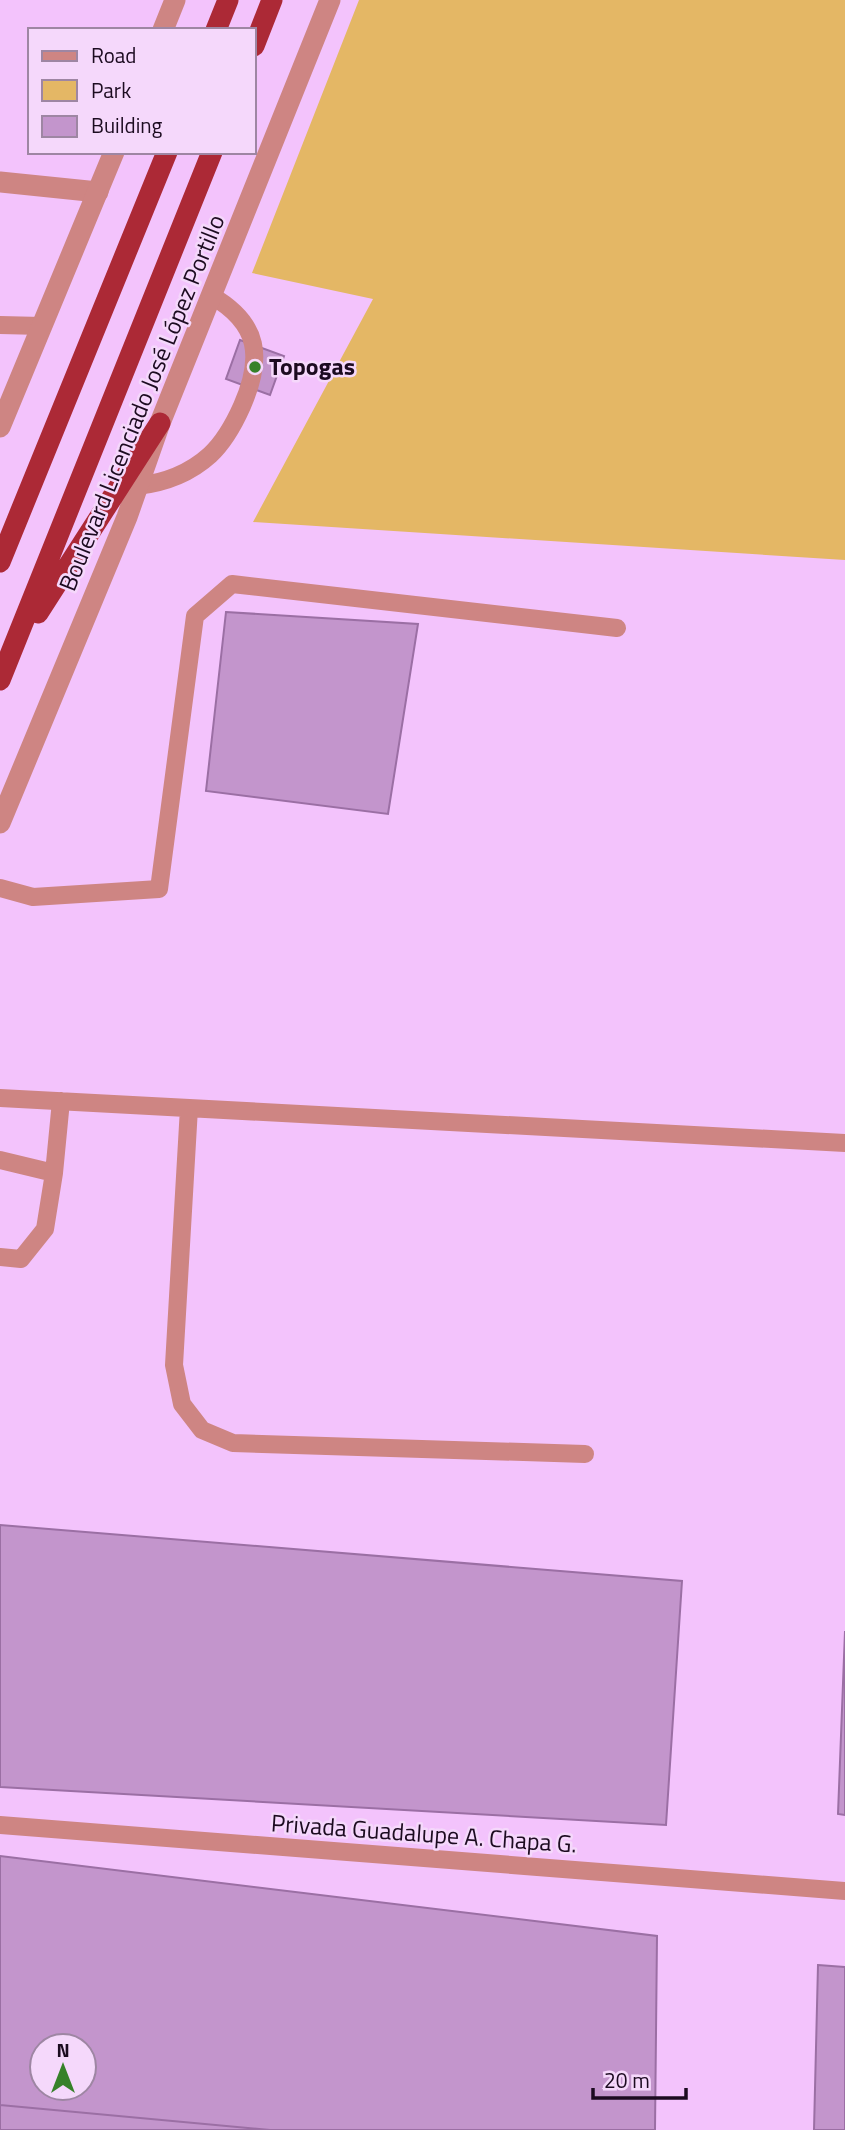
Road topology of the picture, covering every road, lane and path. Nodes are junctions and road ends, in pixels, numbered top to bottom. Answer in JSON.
{"nodes":[{"id":1,"x":175,"y":0,"type":"edge"},
{"id":2,"x":228,"y":0,"type":"edge"},
{"id":3,"x":272,"y":0,"type":"edge"},
{"id":4,"x":330,"y":0,"type":"edge"},
{"id":5,"x":164,"y":28,"type":"edge"},
{"id":6,"x":217,"y":28,"type":"edge"},
{"id":7,"x":256,"y":41,"type":"edge"},
{"id":8,"x":113,"y":154,"type":"edge"},
{"id":9,"x":166,"y":154,"type":"edge"},
{"id":10,"x":211,"y":154,"type":"edge"},
{"id":11,"x":0,"y":182,"type":"edge"},
{"id":12,"x":98,"y":192,"type":"junction"},
{"id":13,"x":212,"y":296,"type":"junction"},
{"id":14,"x":0,"y":325,"type":"edge"},
{"id":15,"x":42,"y":326,"type":"junction"},
{"id":16,"x":159,"y":423,"type":"junction"},
{"id":17,"x":0,"y":427,"type":"edge"},
{"id":18,"x":136,"y":486,"type":"junction"},
{"id":19,"x":0,"y":562,"type":"edge"},
{"id":20,"x":617,"y":628,"type":"dead end"},
{"id":21,"x":10,"y":655,"type":"junction"},
{"id":22,"x":0,"y":680,"type":"edge"},
{"id":23,"x":0,"y":823,"type":"edge"},
{"id":24,"x":0,"y":888,"type":"edge"},
{"id":25,"x":0,"y":1098,"type":"edge"},
{"id":26,"x":61,"y":1101,"type":"junction"},
{"id":27,"x":189,"y":1108,"type":"junction"},
{"id":28,"x":845,"y":1143,"type":"edge"},
{"id":29,"x":0,"y":1160,"type":"edge"},
{"id":30,"x":54,"y":1174,"type":"junction"},
{"id":31,"x":0,"y":1257,"type":"edge"},
{"id":32,"x":585,"y":1454,"type":"dead end"},
{"id":33,"x":0,"y":1825,"type":"edge"},
{"id":34,"x":845,"y":1891,"type":"edge"}],
"edges":[{"from":1,"to":5,"type":"street"},
{"from":2,"to":6,"type":"highway"},
{"from":3,"to":7,"type":"highway"},
{"from":4,"to":13,"type":"street","name":"Boulevard Licenciado José López Portillo"},
{"from":8,"to":12,"type":"street"},
{"from":9,"to":19,"type":"highway"},
{"from":10,"to":21,"type":"highway","name":"Boulevard Licenciado José López Portillo"},
{"from":11,"to":12,"type":"street"},
{"from":12,"to":15,"type":"street"},
{"from":13,"to":16,"type":"street","name":"Boulevard Licenciado José López Portillo"},
{"from":13,"to":18,"type":"lane"},
{"from":14,"to":15,"type":"lane"},
{"from":15,"to":17,"type":"street"},
{"from":16,"to":18,"type":"street","name":"Boulevard Licenciado José López Portillo"},
{"from":16,"to":21,"type":"highway"},
{"from":18,"to":23,"type":"street","name":"Boulevard Licenciado José López Portillo"},
{"from":20,"to":24,"type":"lane"},
{"from":21,"to":22,"type":"highway","name":"Boulevard Licenciado José López Portillo"},
{"from":25,"to":26,"type":"lane"},
{"from":26,"to":27,"type":"lane"},
{"from":26,"to":30,"type":"lane"},
{"from":27,"to":28,"type":"lane"},
{"from":27,"to":32,"type":"lane"},
{"from":29,"to":30,"type":"lane"},
{"from":30,"to":31,"type":"lane"},
{"from":33,"to":34,"type":"lane","name":"Privada Guadalupe A. Chapa G."}]}
